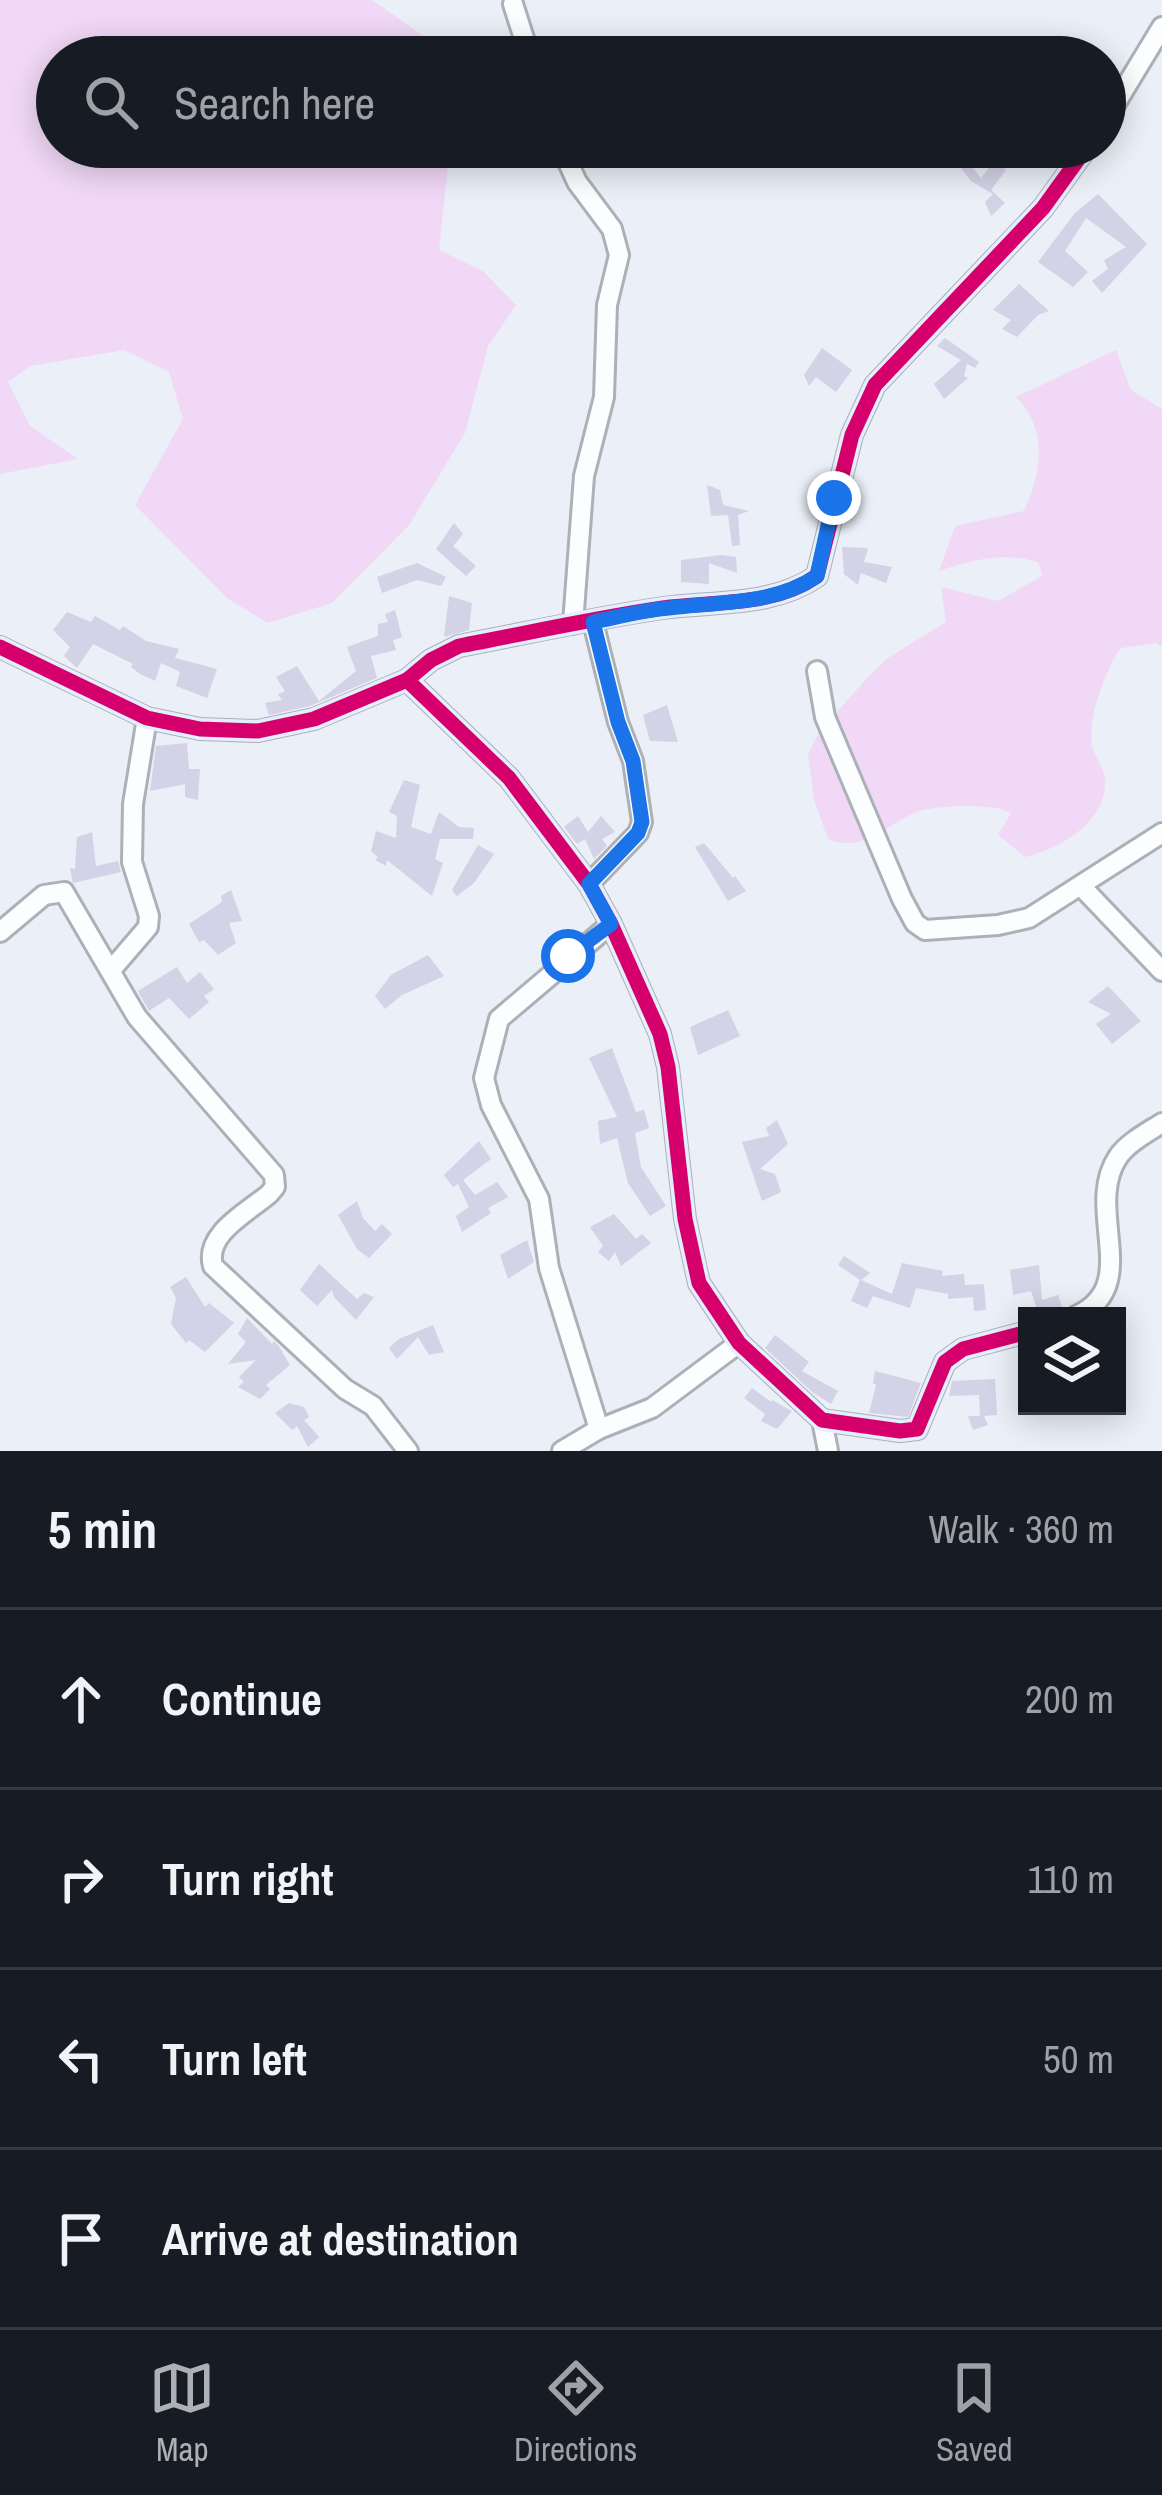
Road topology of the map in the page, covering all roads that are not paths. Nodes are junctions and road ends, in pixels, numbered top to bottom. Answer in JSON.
{"nodes":[{"id":1,"x":513,"y":4,"type":"dead end"},
{"id":2,"x":1162,"y":27,"type":"edge"},
{"id":3,"x":523,"y":36,"type":"edge"},
{"id":4,"x":1126,"y":86,"type":"edge"},
{"id":5,"x":571,"y":168,"type":"edge"},
{"id":6,"x":1072,"y":168,"type":"edge"},
{"id":7,"x":583,"y":623,"type":"junction"},
{"id":8,"x":0,"y":647,"type":"edge"},
{"id":9,"x":817,"y":671,"type":"dead end"},
{"id":10,"x":407,"y":680,"type":"junction"},
{"id":11,"x":146,"y":718,"type":"junction"},
{"id":12,"x":1162,"y":832,"type":"edge"},
{"id":13,"x":589,"y":884,"type":"junction"},
{"id":14,"x":1081,"y":886,"type":"junction"},
{"id":15,"x":611,"y":924,"type":"junction"},
{"id":16,"x":0,"y":932,"type":"edge"},
{"id":17,"x":112,"y":969,"type":"junction"},
{"id":18,"x":1162,"y":971,"type":"edge"},
{"id":19,"x":1162,"y":1124,"type":"edge"},
{"id":20,"x":1091,"y":1307,"type":"edge"},
{"id":21,"x":1018,"y":1335,"type":"edge"},
{"id":22,"x":739,"y":1343,"type":"junction"},
{"id":23,"x":822,"y":1420,"type":"junction"},
{"id":24,"x":599,"y":1429,"type":"junction"},
{"id":25,"x":408,"y":1451,"type":"edge"},
{"id":26,"x":562,"y":1451,"type":"edge"},
{"id":27,"x":828,"y":1451,"type":"edge"}],
"edges":[{"from":1,"to":3,"type":"street"},
{"from":2,"to":4,"type":"street"},
{"from":5,"to":7,"type":"street"},
{"from":6,"to":7,"type":"street"},
{"from":7,"to":10,"type":"street"},
{"from":7,"to":13,"type":"street"},
{"from":8,"to":11,"type":"street"},
{"from":9,"to":14,"type":"street"},
{"from":10,"to":11,"type":"street"},
{"from":10,"to":13,"type":"street"},
{"from":11,"to":17,"type":"street"},
{"from":12,"to":14,"type":"street"},
{"from":13,"to":15,"type":"street"},
{"from":14,"to":18,"type":"street"},
{"from":15,"to":22,"type":"street"},
{"from":15,"to":24,"type":"street"},
{"from":16,"to":17,"type":"street"},
{"from":17,"to":25,"type":"street"},
{"from":19,"to":20,"type":"street"},
{"from":21,"to":23,"type":"street"},
{"from":22,"to":23,"type":"street"},
{"from":22,"to":24,"type":"street"},
{"from":23,"to":27,"type":"street"},
{"from":24,"to":26,"type":"street"}]}
